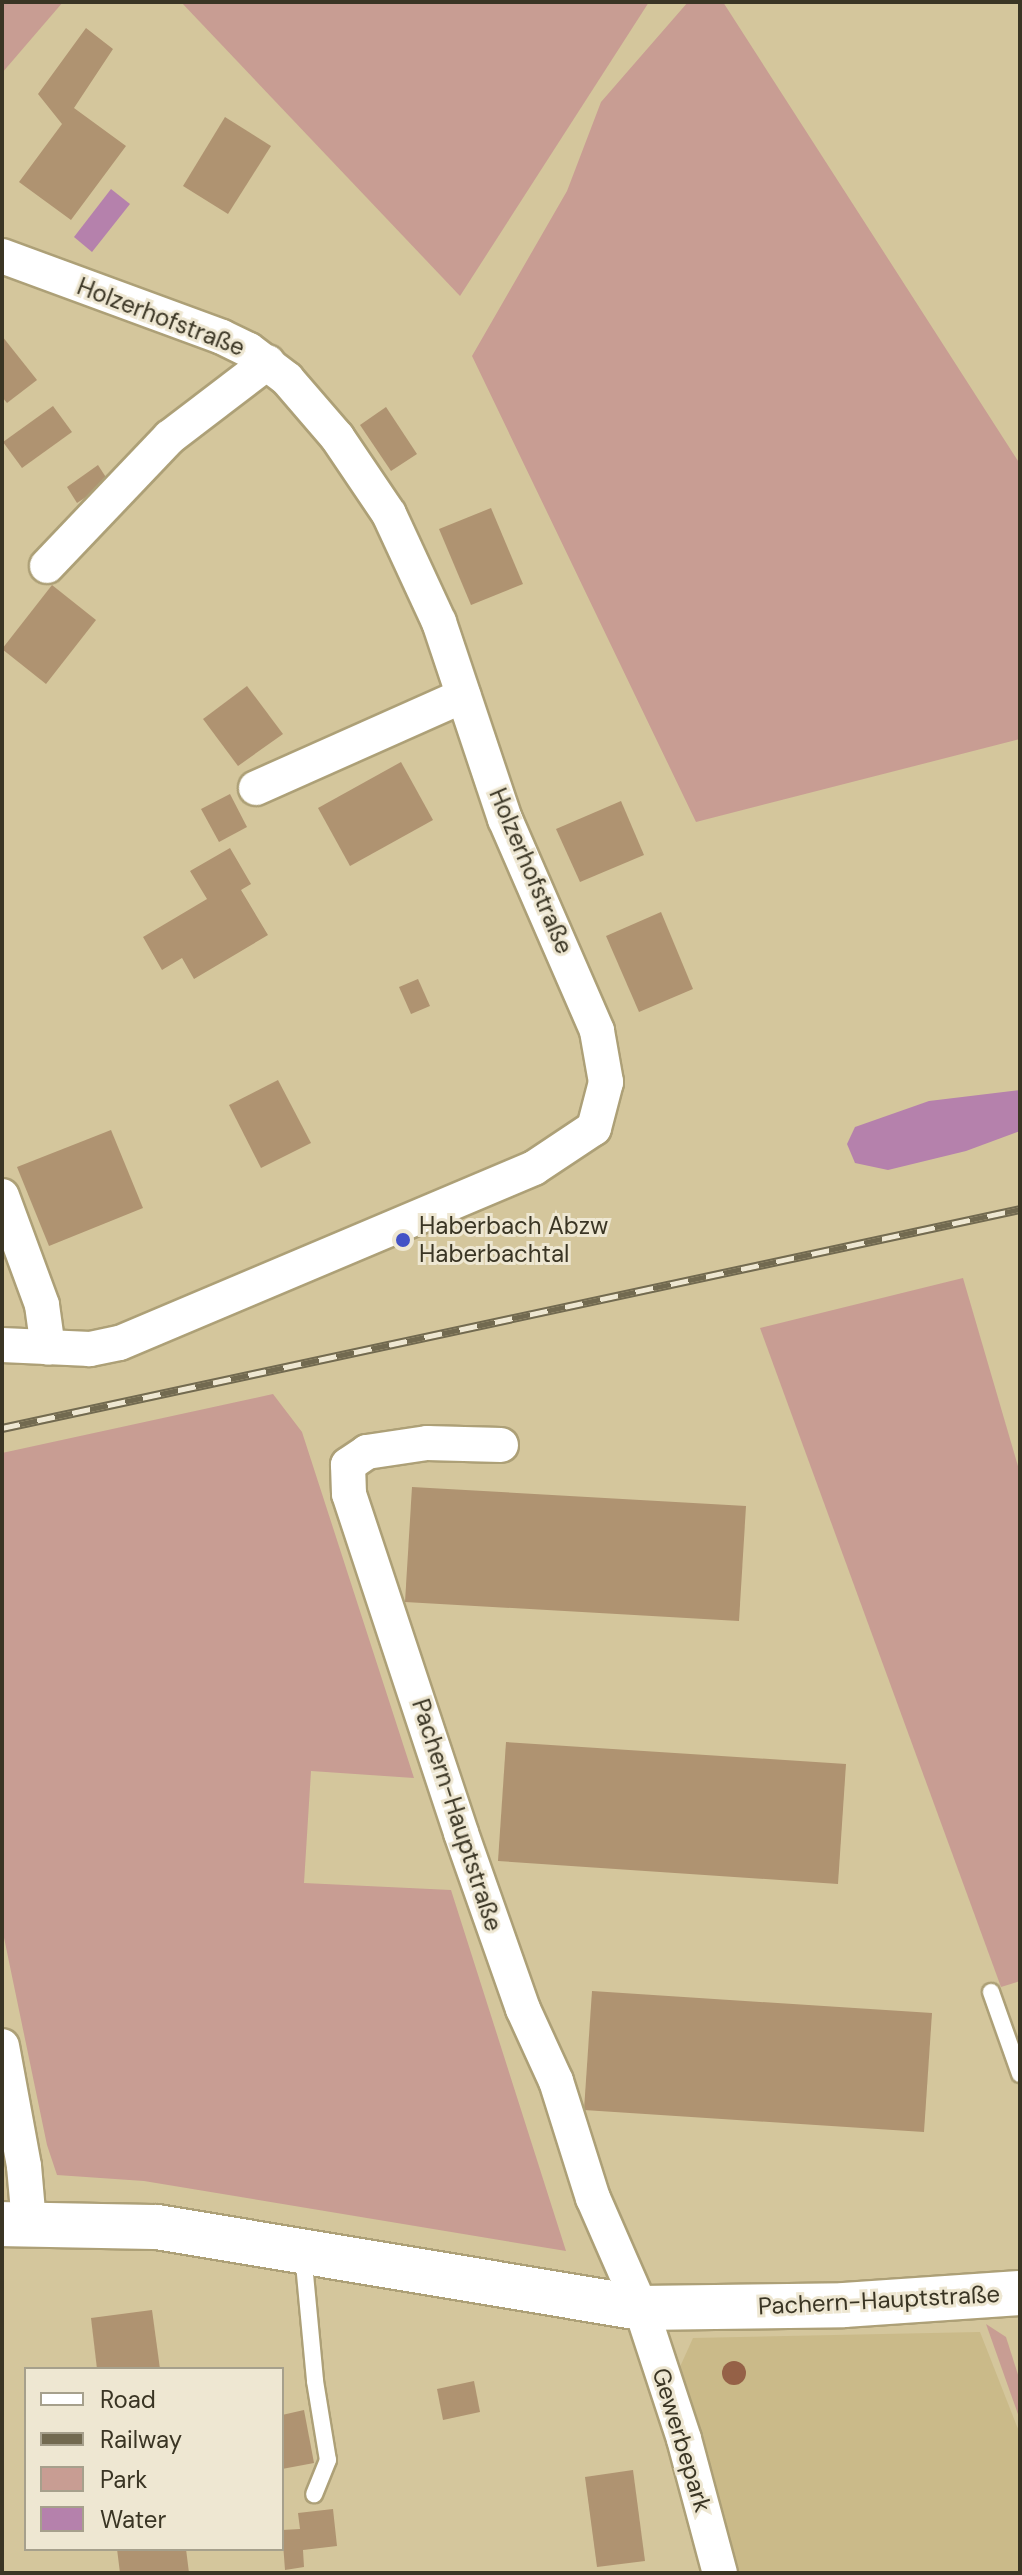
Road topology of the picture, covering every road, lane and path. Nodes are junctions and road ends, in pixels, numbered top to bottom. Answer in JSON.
{"nodes":[{"id":1,"x":2,"y":256,"type":"edge"},
{"id":2,"x":268,"y":362,"type":"junction"},
{"id":3,"x":47,"y":566,"type":"dead end"},
{"id":4,"x":463,"y":696,"type":"junction"},
{"id":5,"x":256,"y":788,"type":"dead end"},
{"id":6,"x":2,"y":1196,"type":"edge"},
{"id":7,"x":2,"y":1345,"type":"edge"},
{"id":8,"x":48,"y":1348,"type":"junction"},
{"id":9,"x":501,"y":1445,"type":"dead end"},
{"id":10,"x":991,"y":1992,"type":"dead end"},
{"id":11,"x":2,"y":2046,"type":"edge"},
{"id":12,"x":1020,"y":2074,"type":"edge"},
{"id":13,"x":16,"y":2223,"type":"edge"},
{"id":14,"x":303,"y":2252,"type":"junction"},
{"id":15,"x":1020,"y":2293,"type":"edge"},
{"id":16,"x":641,"y":2308,"type":"junction"},
{"id":17,"x":314,"y":2494,"type":"dead end"},
{"id":18,"x":720,"y":2573,"type":"edge"}],
"edges":[{"from":1,"to":2,"type":"street","name":"Holzerhofstraße"},
{"from":2,"to":3,"type":"street"},
{"from":2,"to":4,"type":"street","name":"Holzerhofstraße"},
{"from":4,"to":5,"type":"street"},
{"from":4,"to":8,"type":"street","name":"Holzerhofstraße"},
{"from":6,"to":8,"type":"street"},
{"from":7,"to":8,"type":"street","name":"Holzerhofstraße"},
{"from":9,"to":16,"type":"street","name":"Pachern-Hauptstraße"},
{"from":10,"to":12,"type":"lane"},
{"from":11,"to":13,"type":"street"},
{"from":13,"to":14,"type":"main road","name":"Pachern-Hauptstraße"},
{"from":14,"to":16,"type":"main road","name":"Pachern-Hauptstraße"},
{"from":14,"to":17,"type":"lane"},
{"from":15,"to":16,"type":"main road","name":"Pachern-Hauptstraße"},
{"from":16,"to":18,"type":"street","name":"Gewerbepark"}]}
